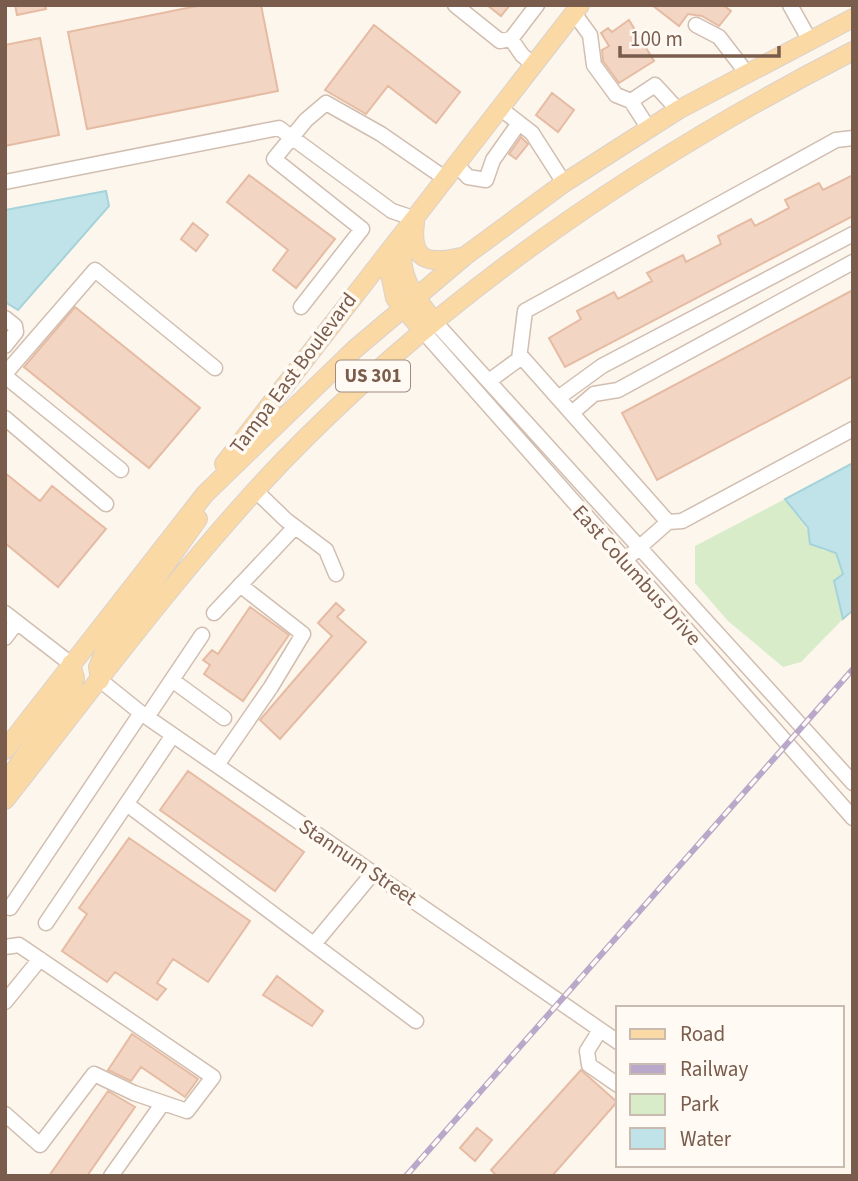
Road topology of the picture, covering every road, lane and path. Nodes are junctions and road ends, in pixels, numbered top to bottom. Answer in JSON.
{"nodes":[{"id":1,"x":455,"y":5,"type":"edge"},
{"id":2,"x":537,"y":5,"type":"edge"},
{"id":3,"x":790,"y":6,"type":"edge"},
{"id":4,"x":577,"y":9,"type":"edge"},
{"id":5,"x":853,"y":18,"type":"edge"},
{"id":6,"x":696,"y":25,"type":"dead end"},
{"id":7,"x":511,"y":39,"type":"junction"},
{"id":8,"x":809,"y":39,"type":"junction"},
{"id":9,"x":853,"y":51,"type":"edge"},
{"id":10,"x":534,"y":65,"type":"junction"},
{"id":11,"x":746,"y":72,"type":"junction"},
{"id":12,"x":631,"y":101,"type":"junction"},
{"id":13,"x":501,"y":108,"type":"junction"},
{"id":14,"x":678,"y":110,"type":"junction"},
{"id":15,"x":519,"y":123,"type":"junction"},
{"id":16,"x":649,"y":129,"type":"junction"},
{"id":17,"x":695,"y":136,"type":"junction"},
{"id":18,"x":293,"y":138,"type":"junction"},
{"id":19,"x":853,"y":138,"type":"edge"},
{"id":20,"x":452,"y":172,"type":"junction"},
{"id":21,"x":5,"y":182,"type":"edge"},
{"id":22,"x":564,"y":183,"type":"junction"},
{"id":23,"x":411,"y":226,"type":"junction"},
{"id":24,"x":853,"y":234,"type":"edge"},
{"id":25,"x":386,"y":255,"type":"junction"},
{"id":26,"x":465,"y":256,"type":"junction"},
{"id":27,"x":853,"y":262,"type":"edge"},
{"id":28,"x":409,"y":303,"type":"junction"},
{"id":29,"x":301,"y":307,"type":"dead end"},
{"id":30,"x":5,"y":318,"type":"edge"},
{"id":31,"x":429,"y":326,"type":"junction"},
{"id":32,"x":5,"y":346,"type":"edge"},
{"id":33,"x":520,"y":355,"type":"junction"},
{"id":34,"x":215,"y":368,"type":"dead end"},
{"id":35,"x":5,"y":375,"type":"edge"},
{"id":36,"x":489,"y":381,"type":"junction"},
{"id":37,"x":558,"y":398,"type":"junction"},
{"id":38,"x":572,"y":413,"type":"junction"},
{"id":39,"x":5,"y":418,"type":"edge"},
{"id":40,"x":853,"y":429,"type":"edge"},
{"id":41,"x":121,"y":470,"type":"dead end"},
{"id":42,"x":256,"y":491,"type":"junction"},
{"id":43,"x":203,"y":496,"type":"junction"},
{"id":44,"x":106,"y":504,"type":"dead end"},
{"id":45,"x":668,"y":522,"type":"junction"},
{"id":46,"x":295,"y":527,"type":"junction"},
{"id":47,"x":641,"y":545,"type":"junction"},
{"id":48,"x":624,"y":561,"type":"junction"},
{"id":49,"x":336,"y":574,"type":"dead end"},
{"id":50,"x":240,"y":585,"type":"junction"},
{"id":51,"x":214,"y":613,"type":"dead end"},
{"id":52,"x":11,"y":617,"type":"edge"},
{"id":53,"x":202,"y":635,"type":"dead end"},
{"id":54,"x":5,"y":638,"type":"edge"},
{"id":55,"x":71,"y":664,"type":"junction"},
{"id":56,"x":100,"y":680,"type":"junction"},
{"id":57,"x":172,"y":680,"type":"junction"},
{"id":58,"x":144,"y":715,"type":"junction"},
{"id":59,"x":224,"y":718,"type":"dead end"},
{"id":60,"x":173,"y":735,"type":"junction"},
{"id":61,"x":5,"y":750,"type":"edge"},
{"id":62,"x":217,"y":765,"type":"junction"},
{"id":63,"x":853,"y":783,"type":"edge"},
{"id":64,"x":5,"y":784,"type":"edge"},
{"id":65,"x":5,"y":800,"type":"edge"},
{"id":66,"x":128,"y":806,"type":"junction"},
{"id":67,"x":853,"y":818,"type":"edge"},
{"id":68,"x":373,"y":873,"type":"junction"},
{"id":69,"x":10,"y":908,"type":"dead end"},
{"id":70,"x":46,"y":923,"type":"dead end"},
{"id":71,"x":314,"y":944,"type":"junction"},
{"id":72,"x":5,"y":947,"type":"edge"},
{"id":73,"x":40,"y":959,"type":"junction"},
{"id":74,"x":5,"y":1002,"type":"edge"},
{"id":75,"x":416,"y":1021,"type":"dead end"},
{"id":76,"x":600,"y":1030,"type":"junction"},
{"id":77,"x":616,"y":1041,"type":"edge"},
{"id":78,"x":616,"y":1084,"type":"edge"},
{"id":79,"x":163,"y":1103,"type":"junction"},
{"id":80,"x":5,"y":1114,"type":"edge"},
{"id":81,"x":111,"y":1176,"type":"edge"}],
"edges":[{"from":1,"to":7,"type":"street"},
{"from":2,"to":7,"type":"street"},
{"from":3,"to":8,"type":"street"},
{"from":4,"to":10,"type":"main road","name":"Tampa East Boulevard"},
{"from":4,"to":12,"type":"street"},
{"from":5,"to":8,"type":"main road","number":"US 301"},
{"from":6,"to":11,"type":"street"},
{"from":7,"to":10,"type":"street"},
{"from":8,"to":11,"type":"main road","number":"US 301"},
{"from":9,"to":17,"type":"main road","number":"US 301"},
{"from":10,"to":13,"type":"main road","name":"Tampa East Boulevard"},
{"from":11,"to":14,"type":"main road","number":"US 301"},
{"from":12,"to":14,"type":"street"},
{"from":12,"to":16,"type":"street"},
{"from":13,"to":15,"type":"street"},
{"from":13,"to":20,"type":"main road","name":"Tampa East Boulevard"},
{"from":14,"to":16,"type":"main road","number":"US 301"},
{"from":14,"to":17,"type":"main road"},
{"from":15,"to":20,"type":"street"},
{"from":15,"to":22,"type":"street"},
{"from":16,"to":22,"type":"main road","number":"US 301"},
{"from":17,"to":31,"type":"main road","number":"US 301"},
{"from":18,"to":20,"type":"street"},
{"from":18,"to":21,"type":"street"},
{"from":18,"to":23,"type":"street"},
{"from":18,"to":29,"type":"street"},
{"from":19,"to":33,"type":"street"},
{"from":20,"to":23,"type":"main road","name":"Tampa East Boulevard"},
{"from":22,"to":26,"type":"main road","number":"US 301"},
{"from":23,"to":25,"type":"main road","name":"Tampa East Boulevard"},
{"from":23,"to":26,"type":"main road"},
{"from":23,"to":28,"type":"main road"},
{"from":24,"to":37,"type":"street"},
{"from":25,"to":28,"type":"main road"},
{"from":25,"to":43,"type":"main road","name":"Tampa East Boulevard"},
{"from":26,"to":28,"type":"main road","number":"US 301"},
{"from":27,"to":38,"type":"street"},
{"from":28,"to":31,"type":"main road"},
{"from":28,"to":43,"type":"main road","number":"US 301"},
{"from":30,"to":32,"type":"street"},
{"from":31,"to":36,"type":"street","name":"East Columbus Drive"},
{"from":31,"to":42,"type":"main road","number":"US 301"},
{"from":31,"to":48,"type":"street","name":"East Columbus Drive"},
{"from":33,"to":36,"type":"street"},
{"from":33,"to":37,"type":"street"},
{"from":34,"to":35,"type":"street"},
{"from":35,"to":41,"type":"street"},
{"from":36,"to":47,"type":"street","name":"East Columbus Drive"},
{"from":37,"to":38,"type":"street"},
{"from":38,"to":45,"type":"street"},
{"from":39,"to":44,"type":"street"},
{"from":40,"to":45,"type":"street"},
{"from":42,"to":46,"type":"street"},
{"from":42,"to":56,"type":"main road","number":"US 301"},
{"from":43,"to":55,"type":"main road","number":"US 301"},
{"from":43,"to":56,"type":"main road"},
{"from":45,"to":47,"type":"street"},
{"from":46,"to":49,"type":"street"},
{"from":46,"to":50,"type":"street"},
{"from":47,"to":48,"type":"street"},
{"from":47,"to":63,"type":"street","name":"East Columbus Drive"},
{"from":48,"to":67,"type":"street","name":"East Columbus Drive"},
{"from":50,"to":51,"type":"street"},
{"from":50,"to":62,"type":"street"},
{"from":52,"to":54,"type":"street"},
{"from":52,"to":55,"type":"street"},
{"from":53,"to":57,"type":"street"},
{"from":55,"to":61,"type":"main road","number":"US 301"},
{"from":55,"to":64,"type":"main road"},
{"from":56,"to":58,"type":"street","name":"Stannum Street"},
{"from":56,"to":65,"type":"main road","number":"US 301"},
{"from":57,"to":58,"type":"street"},
{"from":57,"to":59,"type":"street"},
{"from":58,"to":60,"type":"street","name":"Stannum Street"},
{"from":58,"to":69,"type":"street"},
{"from":60,"to":62,"type":"street","name":"Stannum Street"},
{"from":60,"to":66,"type":"street"},
{"from":62,"to":68,"type":"street","name":"Stannum Street"},
{"from":66,"to":70,"type":"street"},
{"from":66,"to":71,"type":"street"},
{"from":68,"to":71,"type":"street"},
{"from":68,"to":76,"type":"street","name":"Stannum Street"},
{"from":71,"to":75,"type":"street"},
{"from":72,"to":73,"type":"street"},
{"from":73,"to":74,"type":"street"},
{"from":73,"to":79,"type":"street"},
{"from":76,"to":77,"type":"street","name":"Stannum Street"},
{"from":76,"to":78,"type":"street"},
{"from":79,"to":80,"type":"street"},
{"from":79,"to":81,"type":"street"}]}
